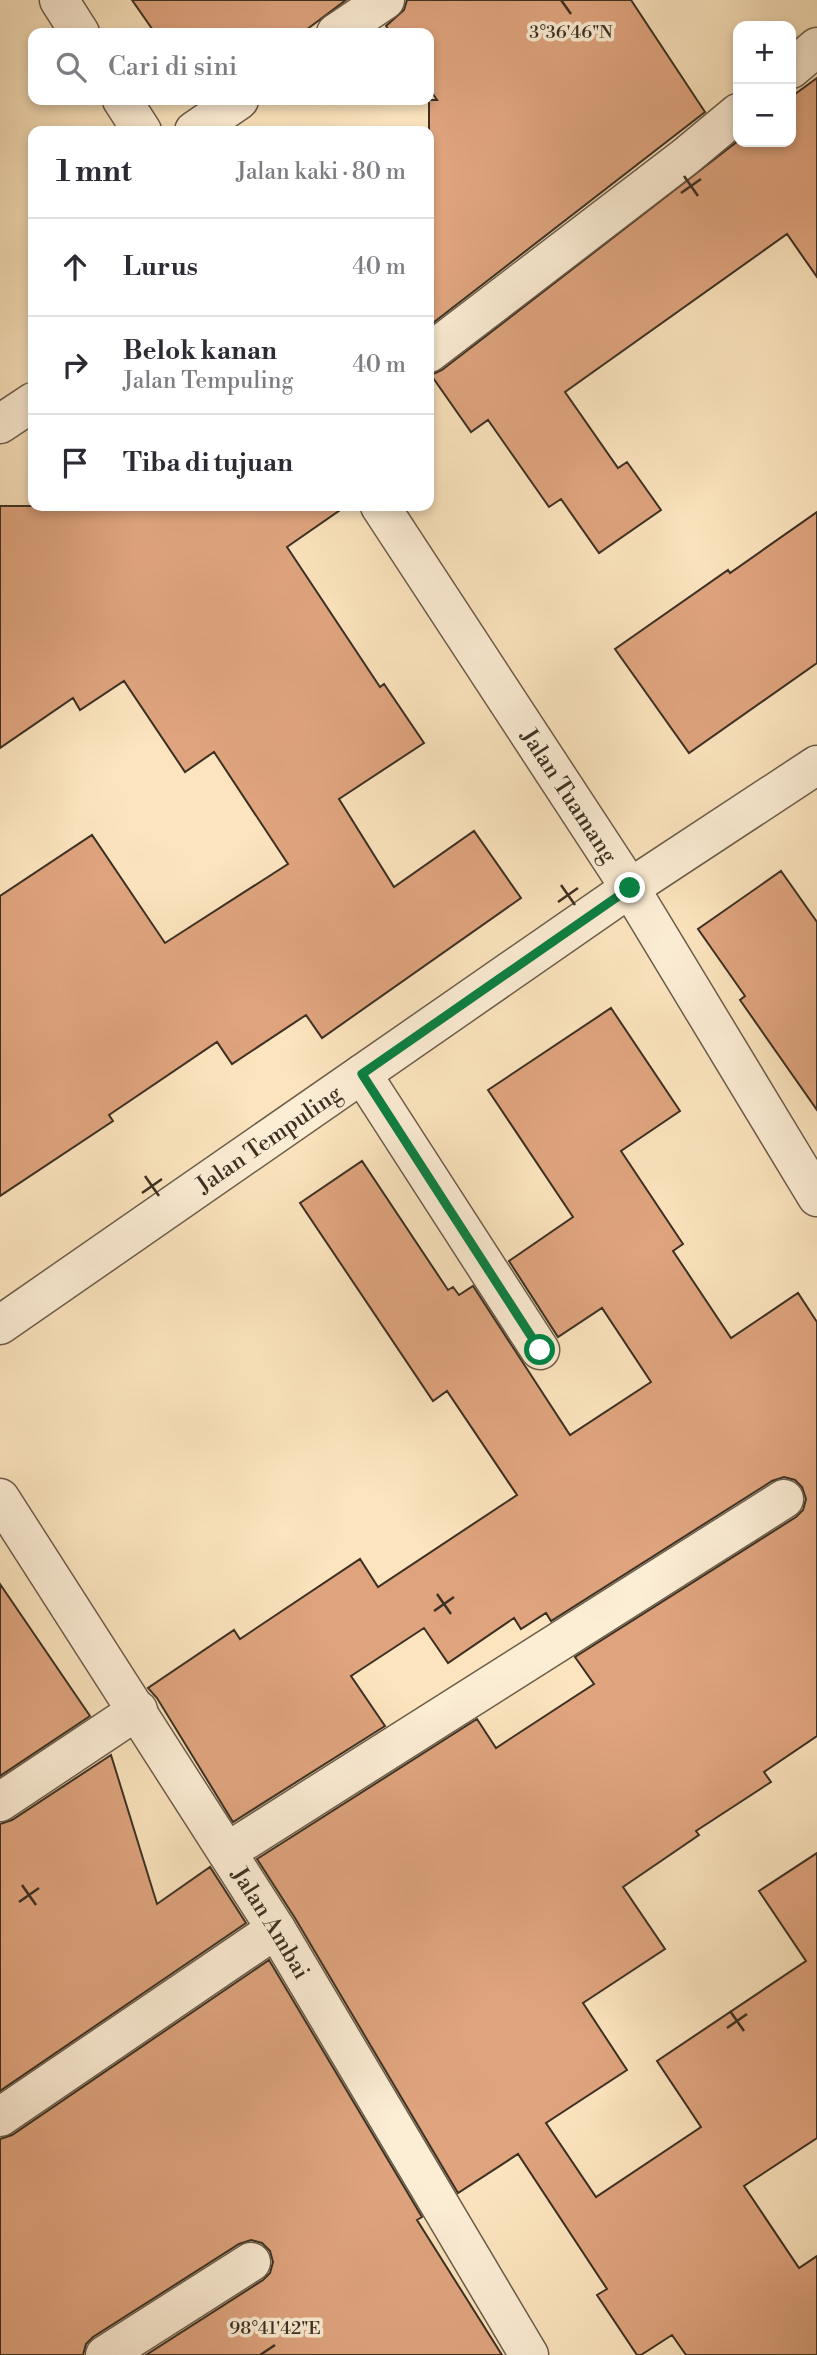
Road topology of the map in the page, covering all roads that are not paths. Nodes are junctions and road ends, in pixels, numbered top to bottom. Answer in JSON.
{"nodes":[{"id":1,"x":60,"y":0,"type":"edge"},
{"id":2,"x":385,"y":0,"type":"edge"},
{"id":3,"x":77,"y":28,"type":"edge"},
{"id":4,"x":343,"y":28,"type":"edge"},
{"id":5,"x":817,"y":47,"type":"edge"},
{"id":6,"x":796,"y":65,"type":"edge"},
{"id":7,"x":125,"y":105,"type":"edge"},
{"id":8,"x":232,"y":105,"type":"edge"},
{"id":9,"x":733,"y":117,"type":"edge"},
{"id":10,"x":139,"y":126,"type":"edge"},
{"id":11,"x":201,"y":126,"type":"edge"},
{"id":12,"x":434,"y":349,"type":"edge"},
{"id":13,"x":28,"y":405,"type":"edge"},
{"id":14,"x":0,"y":424,"type":"edge"},
{"id":15,"x":383,"y":511,"type":"edge"},
{"id":16,"x":817,"y":765,"type":"edge"},
{"id":17,"x":630,"y":888,"type":"junction"},
{"id":18,"x":362,"y":1074,"type":"junction"},
{"id":19,"x":817,"y":1198,"type":"edge"},
{"id":20,"x":0,"y":1325,"type":"edge"},
{"id":21,"x":540,"y":1350,"type":"dead end"},
{"id":22,"x":0,"y":1497,"type":"edge"},
{"id":23,"x":784,"y":1499,"type":"dead end"},
{"id":24,"x":138,"y":1710,"type":"junction"},
{"id":25,"x":0,"y":1802,"type":"edge"},
{"id":26,"x":227,"y":1852,"type":"junction"},
{"id":27,"x":276,"y":1928,"type":"junction"},
{"id":28,"x":0,"y":2117,"type":"edge"},
{"id":29,"x":251,"y":2262,"type":"dead end"},
{"id":30,"x":105,"y":2355,"type":"edge"},
{"id":31,"x":529,"y":2355,"type":"edge"}],
"edges":[{"from":1,"to":3,"type":"street"},
{"from":2,"to":4,"type":"street"},
{"from":5,"to":6,"type":"street"},
{"from":7,"to":10,"type":"street"},
{"from":8,"to":11,"type":"street"},
{"from":9,"to":12,"type":"street"},
{"from":13,"to":14,"type":"street"},
{"from":15,"to":17,"type":"street","name":"Jalan Tuamang"},
{"from":16,"to":17,"type":"street","name":"Jalan Tempuling"},
{"from":17,"to":18,"type":"street","name":"Jalan Tempuling"},
{"from":17,"to":19,"type":"street","name":"Jalan Tuamang"},
{"from":18,"to":20,"type":"street","name":"Jalan Tempuling"},
{"from":18,"to":21,"type":"street"},
{"from":22,"to":24,"type":"street","name":"Jalan Ambai"},
{"from":23,"to":26,"type":"street"},
{"from":24,"to":25,"type":"street"},
{"from":24,"to":26,"type":"street","name":"Jalan Ambai"},
{"from":26,"to":27,"type":"street","name":"Jalan Ambai"},
{"from":27,"to":28,"type":"street"},
{"from":27,"to":31,"type":"street","name":"Jalan Ambai"},
{"from":29,"to":30,"type":"street"}]}
